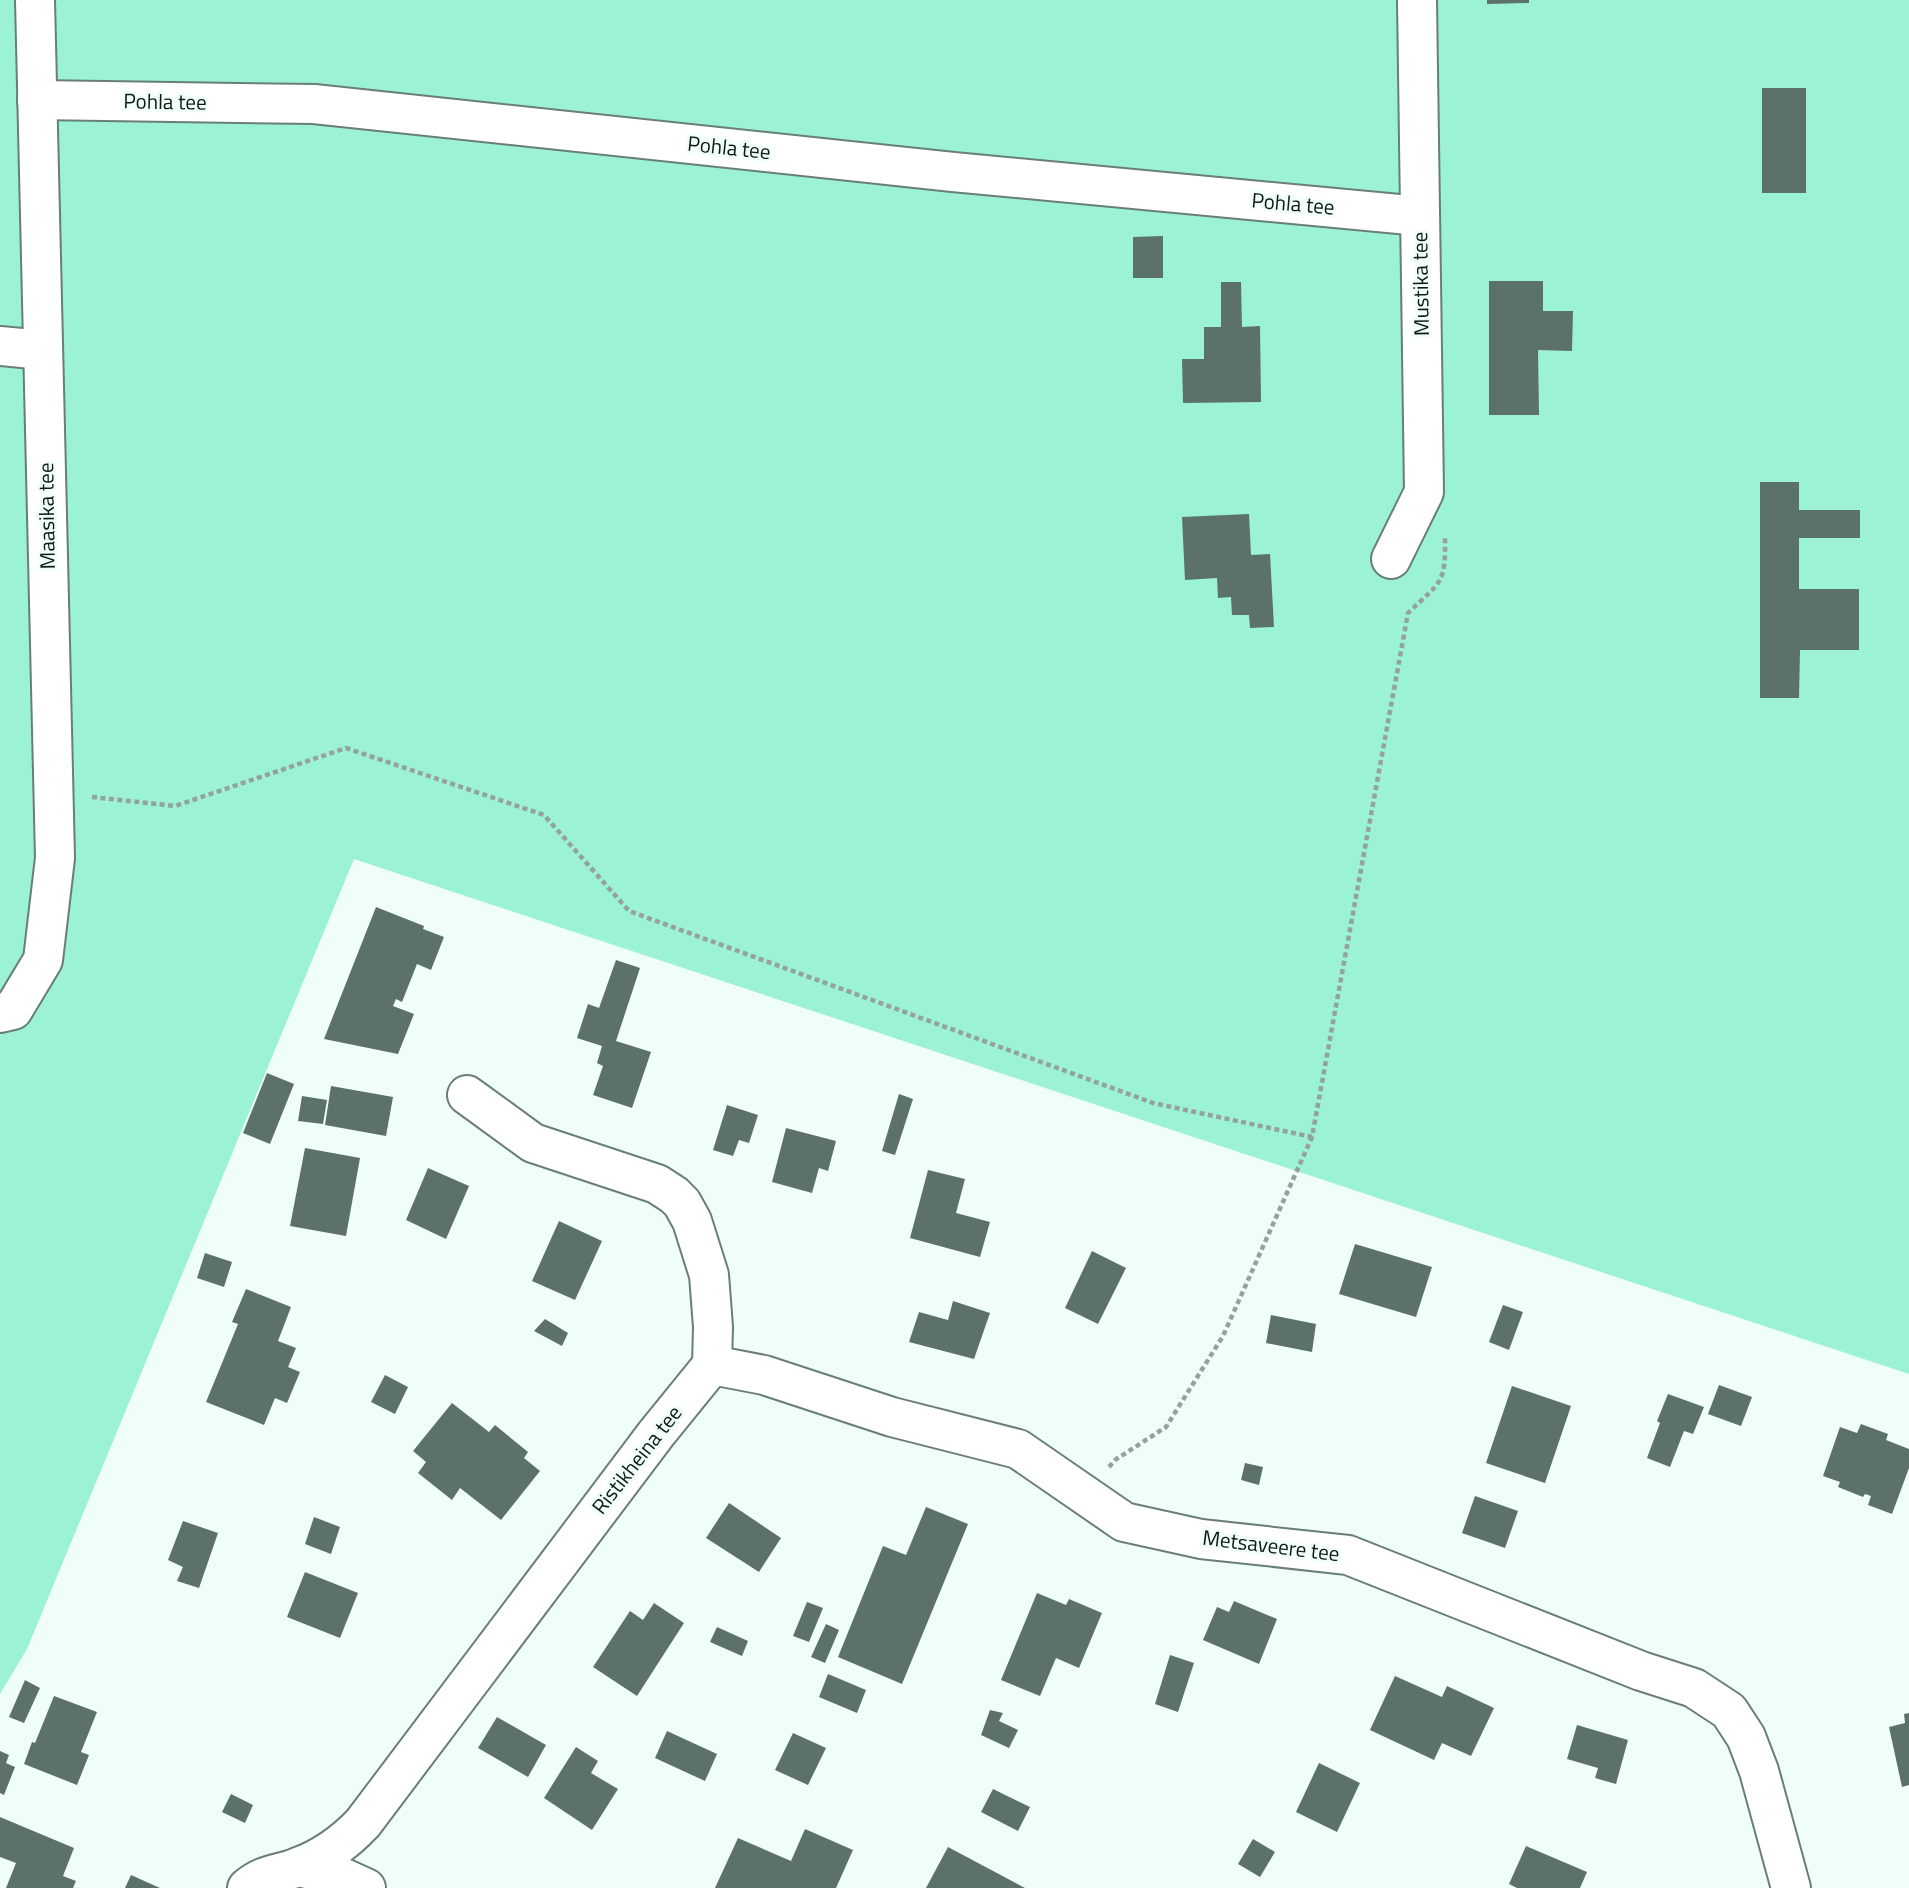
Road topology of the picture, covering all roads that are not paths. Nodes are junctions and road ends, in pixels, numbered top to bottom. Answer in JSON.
{"nodes":[{"id":1,"x":35,"y":0,"type":"edge"},
{"id":2,"x":1417,"y":0,"type":"edge"},
{"id":3,"x":37,"y":100,"type":"junction"},
{"id":4,"x":1420,"y":216,"type":"junction"},
{"id":5,"x":0,"y":346,"type":"edge"},
{"id":6,"x":43,"y":350,"type":"junction"},
{"id":7,"x":1391,"y":559,"type":"dead end"},
{"id":8,"x":0,"y":1013,"type":"edge"},
{"id":9,"x":467,"y":1094,"type":"dead end"},
{"id":10,"x":712,"y":1365,"type":"junction"},
{"id":11,"x":299,"y":1867,"type":"junction"},
{"id":12,"x":247,"y":1888,"type":"edge"},
{"id":13,"x":366,"y":1888,"type":"edge"},
{"id":14,"x":1791,"y":1888,"type":"edge"}],
"edges":[{"from":1,"to":3,"type":"street","name":"Maasika tee"},
{"from":2,"to":4,"type":"street","name":"Mustika tee"},
{"from":3,"to":4,"type":"street","name":"Pohla tee"},
{"from":3,"to":6,"type":"street","name":"Maasika tee"},
{"from":4,"to":7,"type":"street","name":"Mustika tee"},
{"from":5,"to":6,"type":"street"},
{"from":6,"to":8,"type":"street","name":"Maasika tee"},
{"from":9,"to":10,"type":"street"},
{"from":10,"to":11,"type":"street","name":"Ristikheina tee"},
{"from":10,"to":14,"type":"street","name":"Metsaveere tee"},
{"from":11,"to":12,"type":"street","name":"Ristikheina tee"},
{"from":11,"to":13,"type":"street"}]}
